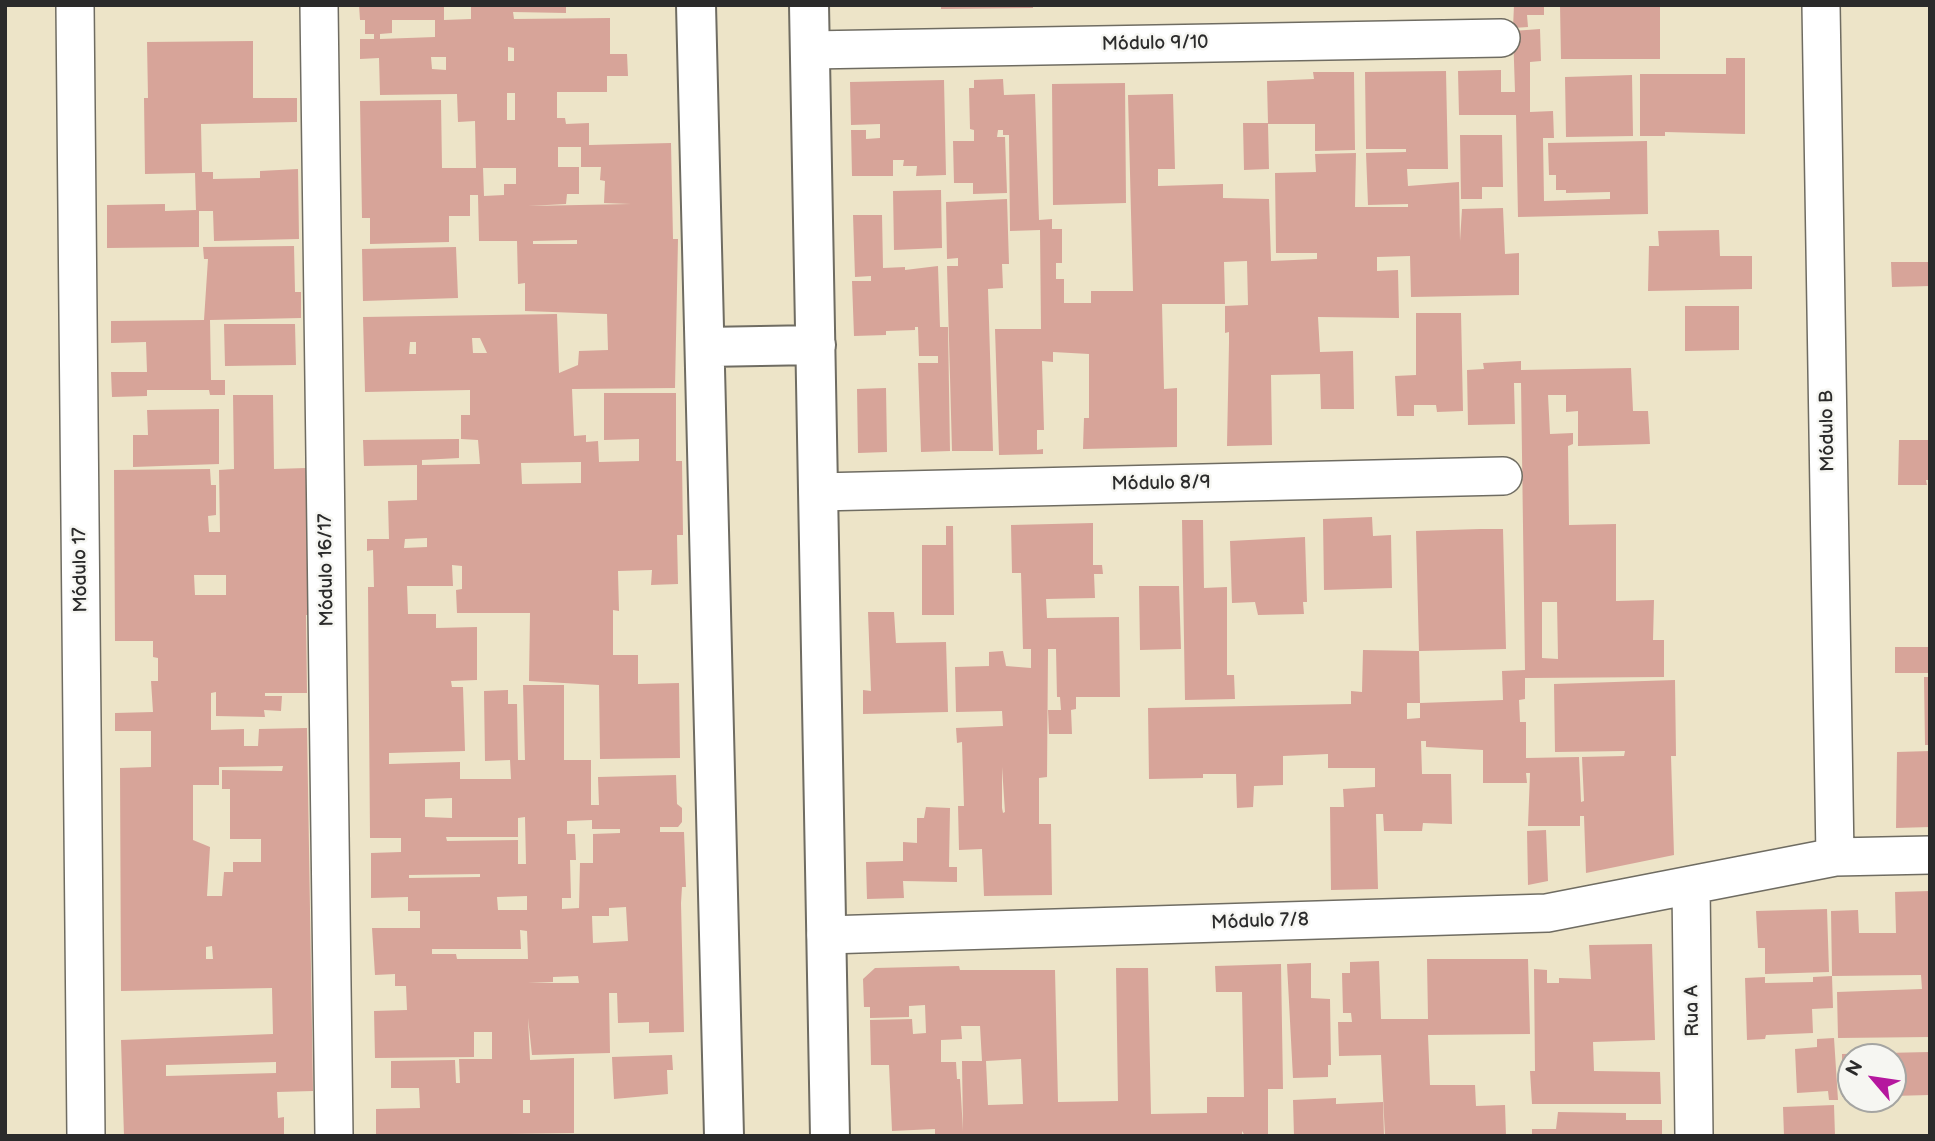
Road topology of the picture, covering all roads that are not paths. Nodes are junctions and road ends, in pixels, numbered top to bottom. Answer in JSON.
{"nodes":[{"id":1,"x":75,"y":5,"type":"edge"},
{"id":2,"x":320,"y":5,"type":"edge"},
{"id":3,"x":696,"y":5,"type":"edge"},
{"id":4,"x":809,"y":5,"type":"edge"},
{"id":5,"x":1821,"y":5,"type":"edge"},
{"id":6,"x":1501,"y":38,"type":"dead end"},
{"id":7,"x":810,"y":50,"type":"junction"},
{"id":8,"x":816,"y":345,"type":"junction"},
{"id":9,"x":705,"y":347,"type":"junction"},
{"id":10,"x":1503,"y":476,"type":"dead end"},
{"id":11,"x":818,"y":492,"type":"junction"},
{"id":12,"x":1930,"y":855,"type":"edge"},
{"id":13,"x":1835,"y":857,"type":"junction"},
{"id":14,"x":1691,"y":886,"type":"junction"},
{"id":15,"x":826,"y":935,"type":"junction"},
{"id":16,"x":86,"y":1136,"type":"edge"},
{"id":17,"x":334,"y":1136,"type":"edge"},
{"id":18,"x":724,"y":1136,"type":"edge"},
{"id":19,"x":830,"y":1136,"type":"edge"},
{"id":20,"x":1694,"y":1136,"type":"edge"}],
"edges":[{"from":1,"to":16,"type":"street","name":"Módulo 17"},
{"from":2,"to":17,"type":"street","name":"Módulo 16/17"},
{"from":3,"to":9,"type":"street"},
{"from":4,"to":7,"type":"street"},
{"from":5,"to":13,"type":"street","name":"Módulo B"},
{"from":6,"to":7,"type":"street","name":"Módulo 9/10"},
{"from":7,"to":8,"type":"street"},
{"from":8,"to":9,"type":"street"},
{"from":8,"to":11,"type":"street"},
{"from":9,"to":18,"type":"street"},
{"from":10,"to":11,"type":"street","name":"Módulo 8/9"},
{"from":11,"to":15,"type":"street"},
{"from":12,"to":13,"type":"street","name":"Módulo 7/8"},
{"from":13,"to":14,"type":"street","name":"Módulo 7/8"},
{"from":14,"to":15,"type":"street","name":"Módulo 7/8"},
{"from":14,"to":20,"type":"street","name":"Rua A"},
{"from":15,"to":19,"type":"street"}]}
